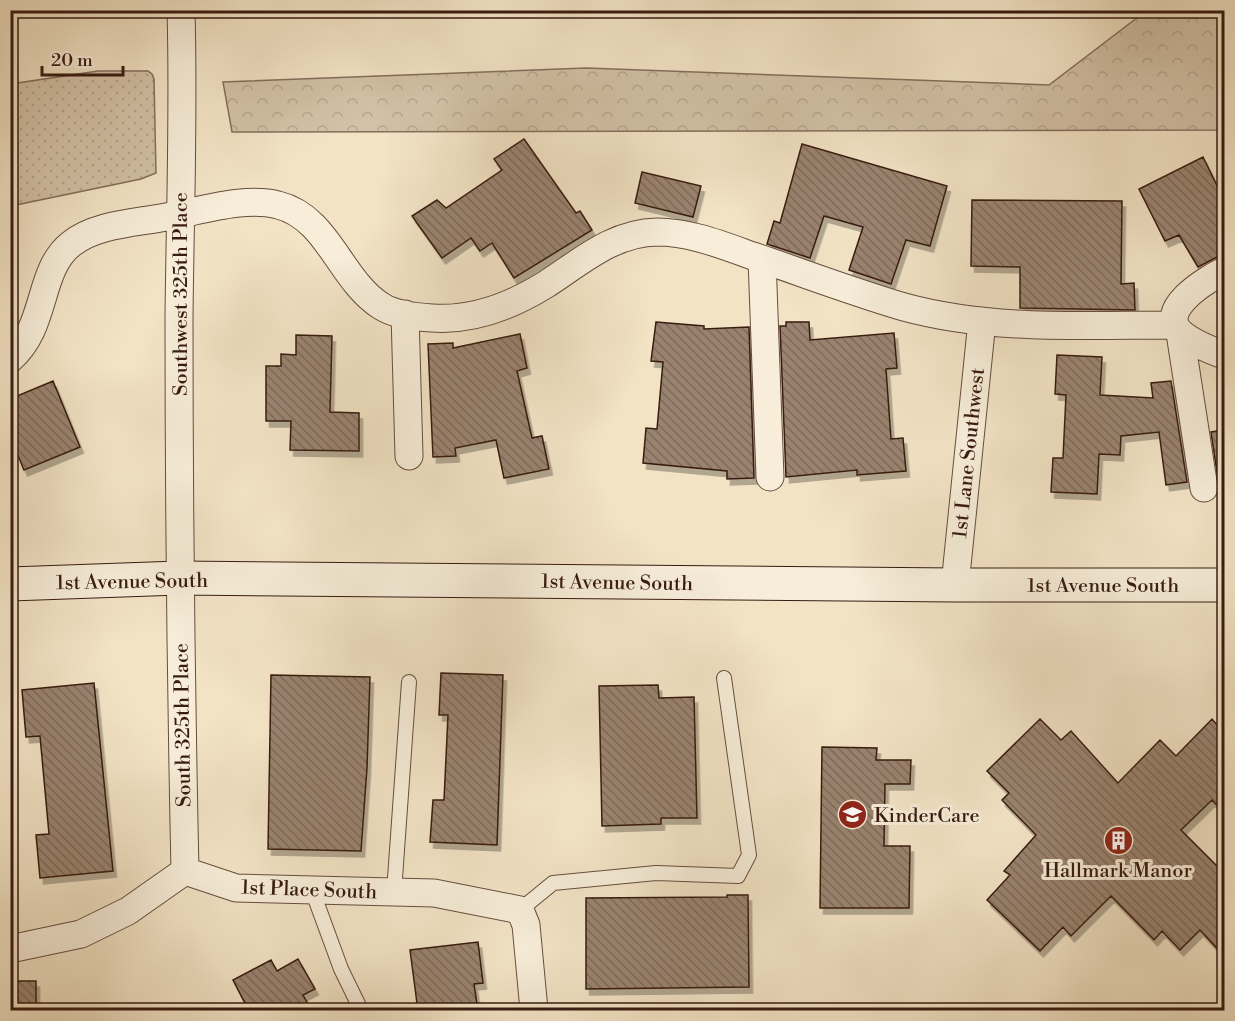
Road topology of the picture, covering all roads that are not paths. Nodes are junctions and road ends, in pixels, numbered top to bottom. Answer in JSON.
{"nodes":[{"id":1,"x":181,"y":10,"type":"edge"},
{"id":2,"x":180,"y":215,"type":"junction"},
{"id":3,"x":762,"y":259,"type":"junction"},
{"id":4,"x":1224,"y":271,"type":"edge"},
{"id":5,"x":405,"y":314,"type":"junction"},
{"id":6,"x":982,"y":321,"type":"junction"},
{"id":7,"x":1178,"y":329,"type":"junction"},
{"id":8,"x":1224,"y":355,"type":"edge"},
{"id":9,"x":10,"y":359,"type":"edge"},
{"id":10,"x":409,"y":456,"type":"dead end"},
{"id":11,"x":770,"y":477,"type":"dead end"},
{"id":12,"x":1204,"y":488,"type":"dead end"},
{"id":13,"x":179,"y":578,"type":"junction"},
{"id":14,"x":10,"y":584,"type":"edge"},
{"id":15,"x":955,"y":585,"type":"junction"},
{"id":16,"x":1224,"y":585,"type":"edge"},
{"id":17,"x":724,"y":678,"type":"dead end"},
{"id":18,"x":409,"y":682,"type":"dead end"},
{"id":19,"x":185,"y":871,"type":"junction"},
{"id":20,"x":312,"y":890,"type":"junction"},
{"id":21,"x":394,"y":892,"type":"junction"},
{"id":22,"x":520,"y":910,"type":"junction"},
{"id":23,"x":10,"y":949,"type":"edge"},
{"id":24,"x":361,"y":1011,"type":"edge"},
{"id":25,"x":534,"y":1011,"type":"edge"}],
"edges":[{"from":1,"to":2,"type":"street","name":"Southwest 325th Place"},
{"from":2,"to":5,"type":"street"},
{"from":2,"to":9,"type":"street"},
{"from":2,"to":13,"type":"street","name":"Southwest 325th Place"},
{"from":3,"to":5,"type":"street"},
{"from":3,"to":6,"type":"street"},
{"from":3,"to":11,"type":"street"},
{"from":4,"to":7,"type":"street"},
{"from":5,"to":10,"type":"street"},
{"from":6,"to":7,"type":"street"},
{"from":6,"to":15,"type":"street","name":"1st Lane Southwest"},
{"from":7,"to":8,"type":"street"},
{"from":7,"to":12,"type":"street"},
{"from":13,"to":14,"type":"main road","name":"1st Avenue South"},
{"from":13,"to":15,"type":"main road","name":"1st Avenue South"},
{"from":13,"to":19,"type":"street","name":"South 325th Place"},
{"from":15,"to":16,"type":"main road","name":"1st Avenue South"},
{"from":17,"to":22,"type":"lane"},
{"from":18,"to":21,"type":"lane"},
{"from":19,"to":20,"type":"street","name":"1st Place South"},
{"from":19,"to":23,"type":"street"},
{"from":20,"to":21,"type":"street","name":"1st Place South"},
{"from":20,"to":24,"type":"lane"},
{"from":21,"to":22,"type":"street","name":"1st Place South"},
{"from":22,"to":25,"type":"street"}]}
